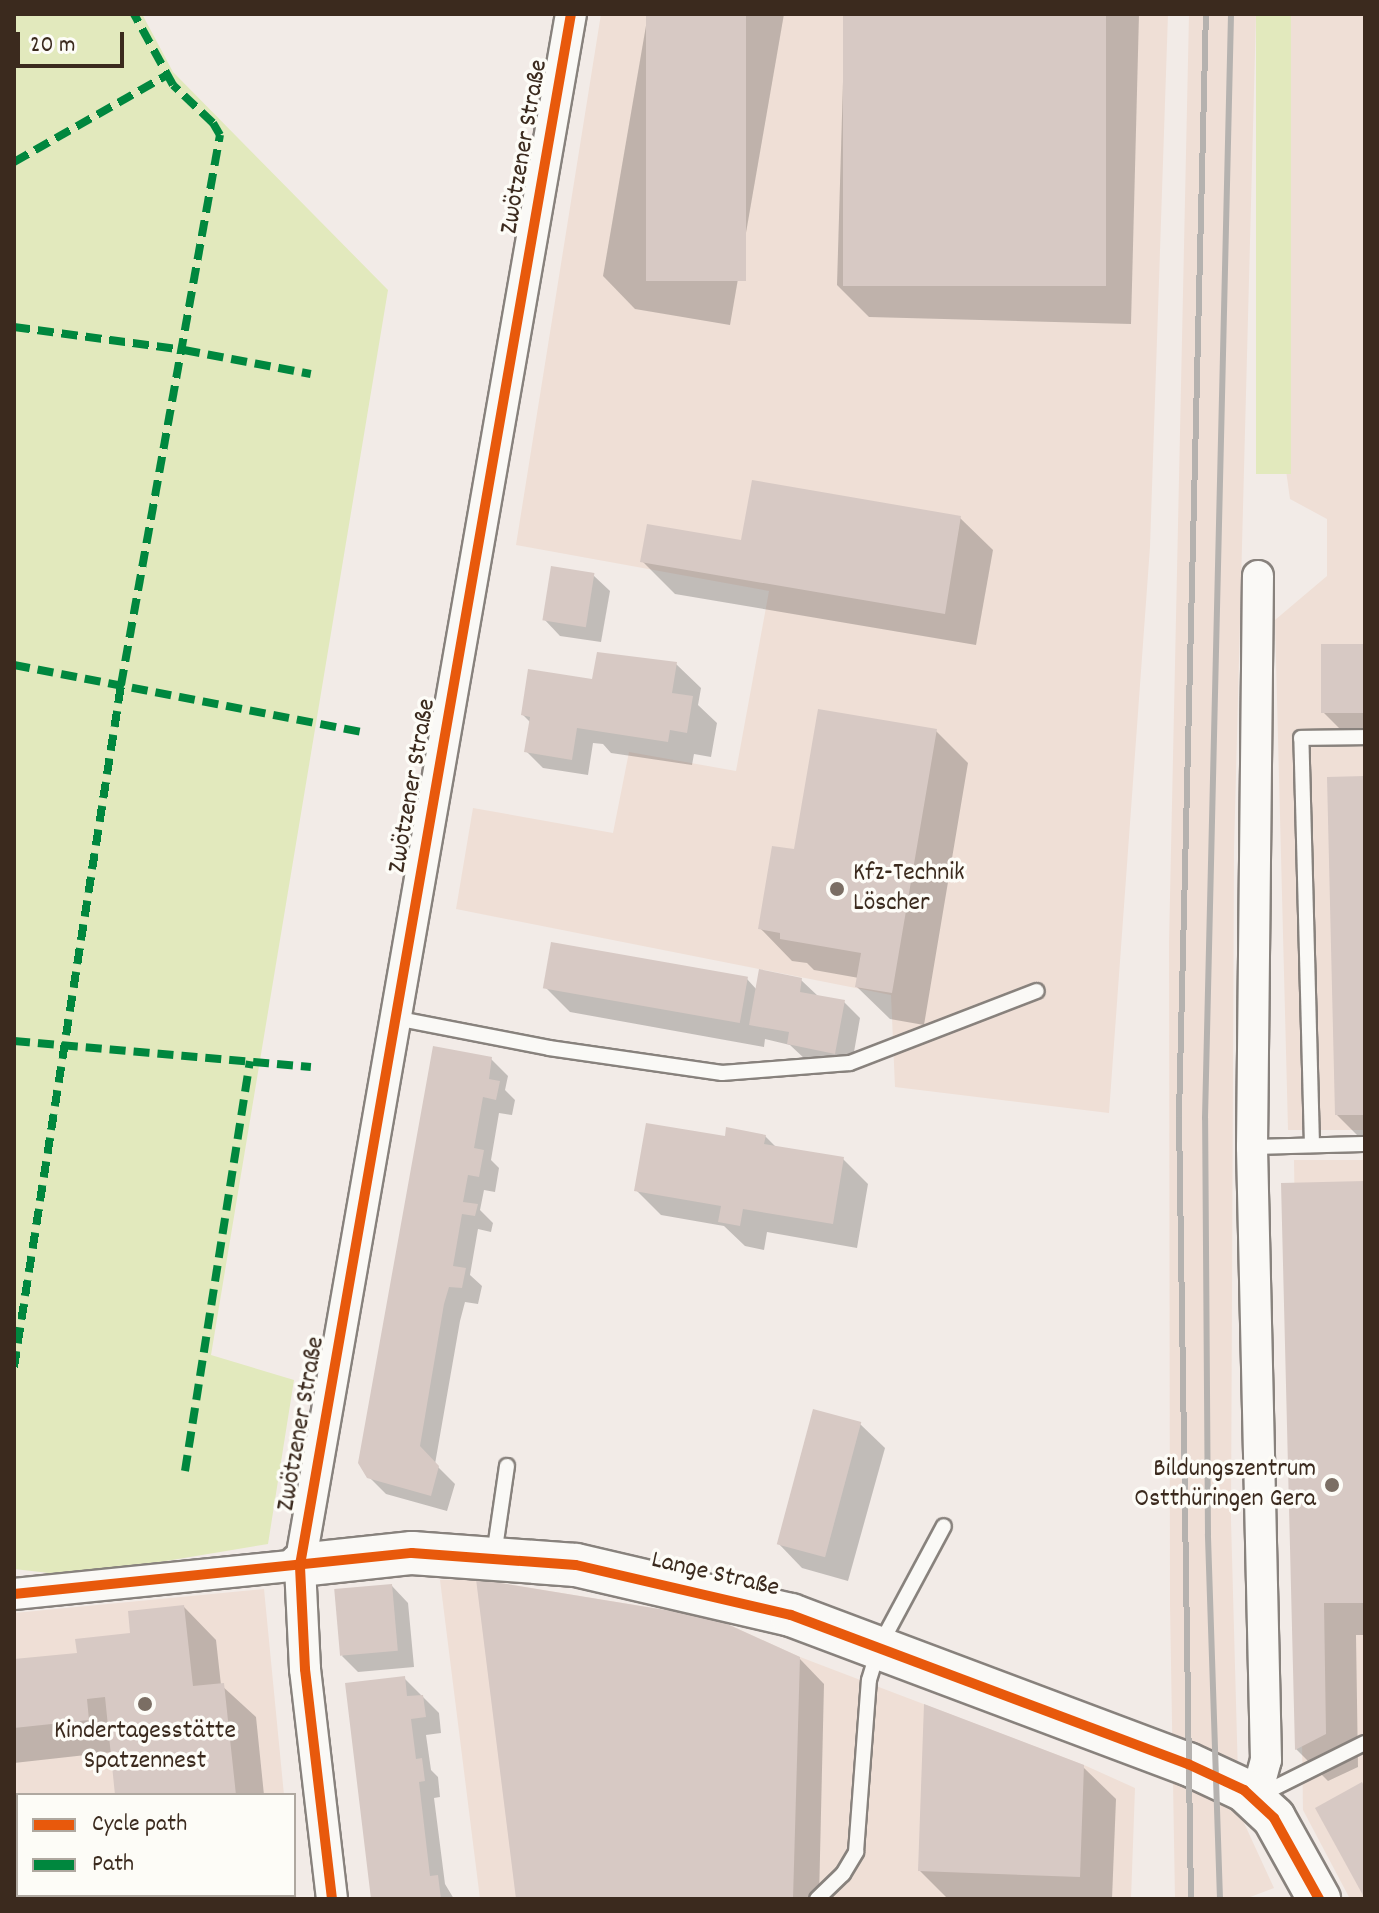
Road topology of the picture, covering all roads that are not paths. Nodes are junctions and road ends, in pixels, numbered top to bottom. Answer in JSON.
{"nodes":[{"id":1,"x":571,"y":14,"type":"edge"},
{"id":2,"x":1258,"y":576,"type":"dead end"},
{"id":3,"x":1365,"y":737,"type":"edge"},
{"id":4,"x":1037,"y":991,"type":"dead end"},
{"id":5,"x":395,"y":1018,"type":"junction"},
{"id":6,"x":1365,"y":1144,"type":"edge"},
{"id":7,"x":1312,"y":1145,"type":"junction"},
{"id":8,"x":1252,"y":1147,"type":"junction"},
{"id":9,"x":507,"y":1466,"type":"dead end"},
{"id":10,"x":944,"y":1526,"type":"dead end"},
{"id":11,"x":494,"y":1559,"type":"junction"},
{"id":12,"x":300,"y":1565,"type":"junction"},
{"id":13,"x":14,"y":1594,"type":"edge"},
{"id":14,"x":879,"y":1647,"type":"junction"},
{"id":15,"x":1365,"y":1743,"type":"edge"},
{"id":16,"x":1256,"y":1797,"type":"junction"},
{"id":17,"x":332,"y":1899,"type":"edge"},
{"id":18,"x":817,"y":1899,"type":"edge"},
{"id":19,"x":1319,"y":1899,"type":"edge"}],
"edges":[{"from":1,"to":5,"type":"street","name":"Zwötzener Straße"},
{"from":2,"to":8,"type":"street"},
{"from":3,"to":7,"type":"lane"},
{"from":4,"to":5,"type":"lane"},
{"from":5,"to":12,"type":"street","name":"Zwötzener Straße"},
{"from":6,"to":7,"type":"lane"},
{"from":7,"to":8,"type":"lane"},
{"from":8,"to":16,"type":"street"},
{"from":9,"to":11,"type":"lane"},
{"from":10,"to":14,"type":"lane"},
{"from":11,"to":12,"type":"street","name":"Lange Straße"},
{"from":11,"to":14,"type":"street","name":"Lange Straße"},
{"from":12,"to":13,"type":"street","name":"Lange Straße"},
{"from":12,"to":17,"type":"street","name":"Zwötzener Straße"},
{"from":14,"to":16,"type":"street","name":"Lange Straße"},
{"from":14,"to":18,"type":"lane"},
{"from":15,"to":16,"type":"lane"},
{"from":16,"to":19,"type":"street","name":"Lange Straße"}]}
